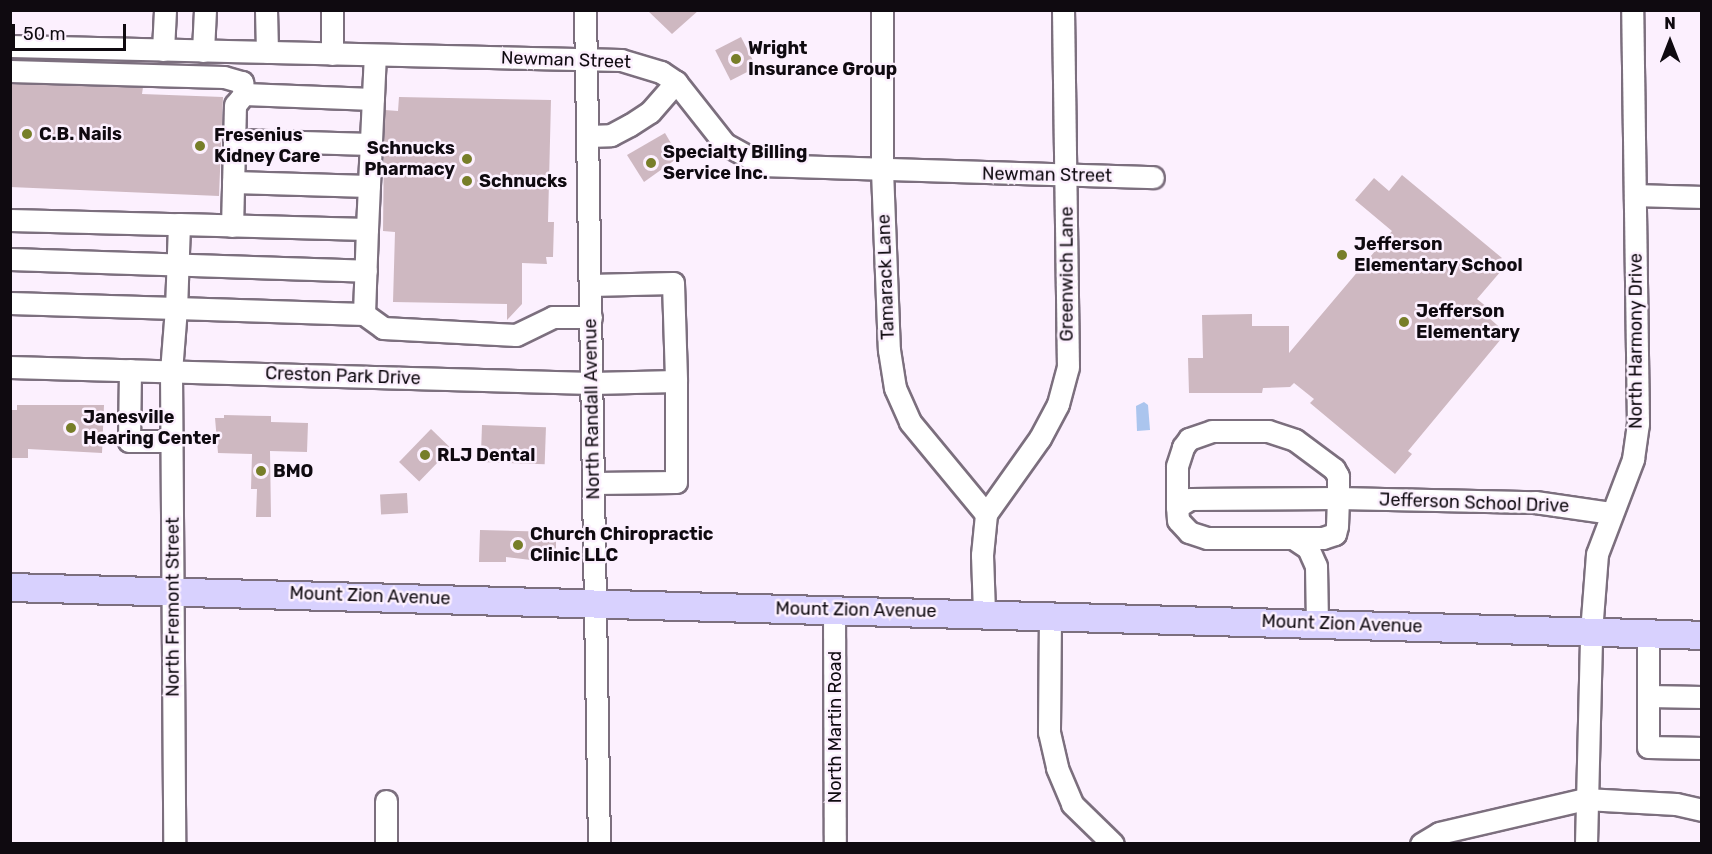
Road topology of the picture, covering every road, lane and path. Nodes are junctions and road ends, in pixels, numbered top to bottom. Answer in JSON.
{"nodes":[{"id":1,"x":165,"y":10,"type":"edge"},
{"id":2,"x":205,"y":10,"type":"edge"},
{"id":3,"x":266,"y":10,"type":"edge"},
{"id":4,"x":332,"y":10,"type":"edge"},
{"id":5,"x":585,"y":10,"type":"edge"},
{"id":6,"x":882,"y":10,"type":"edge"},
{"id":7,"x":1063,"y":10,"type":"edge"},
{"id":8,"x":1632,"y":10,"type":"edge"},
{"id":9,"x":10,"y":46,"type":"edge"},
{"id":10,"x":163,"y":50,"type":"junction"},
{"id":11,"x":203,"y":51,"type":"junction"},
{"id":12,"x":226,"y":51,"type":"junction"},
{"id":13,"x":267,"y":52,"type":"junction"},
{"id":14,"x":332,"y":54,"type":"junction"},
{"id":15,"x":375,"y":55,"type":"junction"},
{"id":16,"x":587,"y":60,"type":"junction"},
{"id":17,"x":10,"y":70,"type":"edge"},
{"id":18,"x":224,"y":77,"type":"junction"},
{"id":19,"x":676,"y":82,"type":"junction"},
{"id":20,"x":244,"y":94,"type":"junction"},
{"id":21,"x":373,"y":99,"type":"junction"},
{"id":22,"x":588,"y":136,"type":"junction"},
{"id":23,"x":234,"y":140,"type":"junction"},
{"id":24,"x":371,"y":144,"type":"junction"},
{"id":25,"x":882,"y":170,"type":"junction"},
{"id":26,"x":1067,"y":176,"type":"junction"},
{"id":27,"x":1153,"y":177,"type":"dead end"},
{"id":28,"x":233,"y":182,"type":"junction"},
{"id":29,"x":369,"y":186,"type":"junction"},
{"id":30,"x":1635,"y":195,"type":"junction"},
{"id":31,"x":1701,"y":197,"type":"edge"},
{"id":32,"x":10,"y":220,"type":"edge"},
{"id":33,"x":178,"y":224,"type":"junction"},
{"id":34,"x":232,"y":226,"type":"junction"},
{"id":35,"x":367,"y":229,"type":"junction"},
{"id":36,"x":10,"y":259,"type":"edge"},
{"id":37,"x":177,"y":264,"type":"junction"},
{"id":38,"x":366,"y":271,"type":"junction"},
{"id":39,"x":590,"y":285,"type":"junction"},
{"id":40,"x":10,"y":303,"type":"edge"},
{"id":41,"x":176,"y":308,"type":"junction"},
{"id":42,"x":364,"y":314,"type":"junction"},
{"id":43,"x":591,"y":317,"type":"junction"},
{"id":44,"x":10,"y":367,"type":"edge"},
{"id":45,"x":130,"y":370,"type":"junction"},
{"id":46,"x":171,"y":371,"type":"junction"},
{"id":47,"x":676,"y":381,"type":"junction"},
{"id":48,"x":592,"y":383,"type":"junction"},
{"id":49,"x":172,"y":441,"type":"junction"},
{"id":50,"x":594,"y":483,"type":"junction"},
{"id":51,"x":1338,"y":498,"type":"junction"},
{"id":52,"x":1177,"y":507,"type":"junction"},
{"id":53,"x":986,"y":513,"type":"junction"},
{"id":54,"x":1610,"y":513,"type":"junction"},
{"id":55,"x":1293,"y":538,"type":"junction"},
{"id":56,"x":10,"y":586,"type":"edge"},
{"id":57,"x":173,"y":590,"type":"junction"},
{"id":58,"x":596,"y":602,"type":"junction"},
{"id":59,"x":834,"y":610,"type":"junction"},
{"id":60,"x":984,"y":612,"type":"junction"},
{"id":61,"x":1050,"y":615,"type":"junction"},
{"id":62,"x":1317,"y":623,"type":"junction"},
{"id":63,"x":1591,"y":632,"type":"junction"},
{"id":64,"x":1648,"y":634,"type":"junction"},
{"id":65,"x":1701,"y":635,"type":"edge"},
{"id":66,"x":1648,"y":696,"type":"junction"},
{"id":67,"x":1701,"y":697,"type":"edge"},
{"id":68,"x":1701,"y":748,"type":"edge"},
{"id":69,"x":1585,"y":799,"type":"junction"},
{"id":70,"x":386,"y":801,"type":"dead end"},
{"id":71,"x":1701,"y":810,"type":"edge"},
{"id":72,"x":174,"y":843,"type":"edge"},
{"id":73,"x":386,"y":843,"type":"edge"},
{"id":74,"x":599,"y":843,"type":"edge"},
{"id":75,"x":835,"y":843,"type":"edge"},
{"id":76,"x":1113,"y":843,"type":"edge"},
{"id":77,"x":1421,"y":843,"type":"edge"},
{"id":78,"x":1586,"y":843,"type":"edge"}],
"edges":[{"from":1,"to":10,"type":"street"},
{"from":2,"to":11,"type":"street"},
{"from":3,"to":13,"type":"street"},
{"from":4,"to":14,"type":"street"},
{"from":5,"to":16,"type":"street","name":"North Randall Avenue"},
{"from":6,"to":25,"type":"street","name":"Tamarack Lane"},
{"from":7,"to":26,"type":"street","name":"Greenwich Lane"},
{"from":8,"to":30,"type":"street","name":"North Harmony Drive"},
{"from":9,"to":10,"type":"street","name":"Newman Street"},
{"from":10,"to":11,"type":"street","name":"Newman Street"},
{"from":11,"to":12,"type":"street","name":"Newman Street"},
{"from":12,"to":13,"type":"street","name":"Newman Street"},
{"from":12,"to":18,"type":"street"},
{"from":13,"to":14,"type":"street","name":"Newman Street"},
{"from":14,"to":15,"type":"street","name":"Newman Street"},
{"from":15,"to":16,"type":"street","name":"Newman Street"},
{"from":15,"to":21,"type":"street"},
{"from":16,"to":19,"type":"street","name":"Newman Street"},
{"from":16,"to":22,"type":"street","name":"North Randall Avenue"},
{"from":17,"to":18,"type":"street"},
{"from":18,"to":20,"type":"street"},
{"from":19,"to":22,"type":"street"},
{"from":19,"to":25,"type":"street","name":"Newman Street"},
{"from":20,"to":21,"type":"street"},
{"from":20,"to":23,"type":"street"},
{"from":21,"to":24,"type":"street"},
{"from":22,"to":39,"type":"street","name":"North Randall Avenue"},
{"from":23,"to":24,"type":"street"},
{"from":23,"to":28,"type":"street"},
{"from":24,"to":29,"type":"street"},
{"from":25,"to":26,"type":"street","name":"Newman Street"},
{"from":25,"to":53,"type":"street","name":"Tamarack Lane"},
{"from":26,"to":27,"type":"street","name":"Newman Street"},
{"from":26,"to":53,"type":"street","name":"Greenwich Lane"},
{"from":28,"to":29,"type":"street"},
{"from":28,"to":34,"type":"street"},
{"from":29,"to":35,"type":"street"},
{"from":30,"to":31,"type":"street"},
{"from":30,"to":54,"type":"street","name":"North Harmony Drive"},
{"from":32,"to":33,"type":"street"},
{"from":33,"to":34,"type":"street"},
{"from":33,"to":37,"type":"street","name":"North Fremont Street"},
{"from":34,"to":35,"type":"street"},
{"from":35,"to":38,"type":"street"},
{"from":36,"to":37,"type":"street"},
{"from":37,"to":38,"type":"street"},
{"from":37,"to":41,"type":"street","name":"North Fremont Street"},
{"from":38,"to":42,"type":"street"},
{"from":39,"to":43,"type":"street","name":"North Randall Avenue"},
{"from":39,"to":47,"type":"street"},
{"from":40,"to":41,"type":"street"},
{"from":41,"to":42,"type":"street"},
{"from":41,"to":46,"type":"street","name":"North Fremont Street"},
{"from":42,"to":43,"type":"street"},
{"from":43,"to":48,"type":"street","name":"North Randall Avenue"},
{"from":44,"to":45,"type":"street","name":"Creston Park Drive"},
{"from":45,"to":46,"type":"street","name":"Creston Park Drive"},
{"from":45,"to":49,"type":"street"},
{"from":46,"to":48,"type":"street","name":"Creston Park Drive"},
{"from":46,"to":49,"type":"street","name":"North Fremont Street"},
{"from":47,"to":48,"type":"street","name":"Creston Park Drive"},
{"from":47,"to":50,"type":"street"},
{"from":48,"to":50,"type":"street","name":"North Randall Avenue"},
{"from":49,"to":57,"type":"street","name":"North Fremont Street"},
{"from":50,"to":58,"type":"street","name":"North Randall Avenue"},
{"from":51,"to":52,"type":"street","name":"Jefferson School Drive"},
{"from":51,"to":52,"type":"street"},
{"from":51,"to":54,"type":"street","name":"Jefferson School Drive"},
{"from":51,"to":55,"type":"street"},
{"from":52,"to":55,"type":"street"},
{"from":53,"to":60,"type":"street"},
{"from":54,"to":63,"type":"street","name":"North Harmony Drive"},
{"from":55,"to":62,"type":"street"},
{"from":56,"to":57,"type":"main road","name":"Mount Zion Avenue"},
{"from":57,"to":58,"type":"main road","name":"Mount Zion Avenue"},
{"from":57,"to":72,"type":"street","name":"North Fremont Street"},
{"from":58,"to":59,"type":"main road","name":"Mount Zion Avenue"},
{"from":58,"to":74,"type":"street","name":"North Randall Avenue"},
{"from":59,"to":60,"type":"main road","name":"Mount Zion Avenue"},
{"from":59,"to":75,"type":"street","name":"North Martin Road"},
{"from":60,"to":61,"type":"main road","name":"Mount Zion Avenue"},
{"from":61,"to":62,"type":"main road","name":"Mount Zion Avenue"},
{"from":61,"to":76,"type":"street"},
{"from":62,"to":63,"type":"main road","name":"Mount Zion Avenue"},
{"from":63,"to":64,"type":"main road","name":"Mount Zion Avenue"},
{"from":63,"to":69,"type":"street","name":"North Harmony Drive"},
{"from":64,"to":65,"type":"main road","name":"Mount Zion Avenue"},
{"from":64,"to":66,"type":"street"},
{"from":66,"to":67,"type":"street"},
{"from":66,"to":68,"type":"street"},
{"from":69,"to":71,"type":"street"},
{"from":69,"to":77,"type":"street"},
{"from":69,"to":78,"type":"street","name":"North Harmony Drive"},
{"from":70,"to":73,"type":"street"}]}
